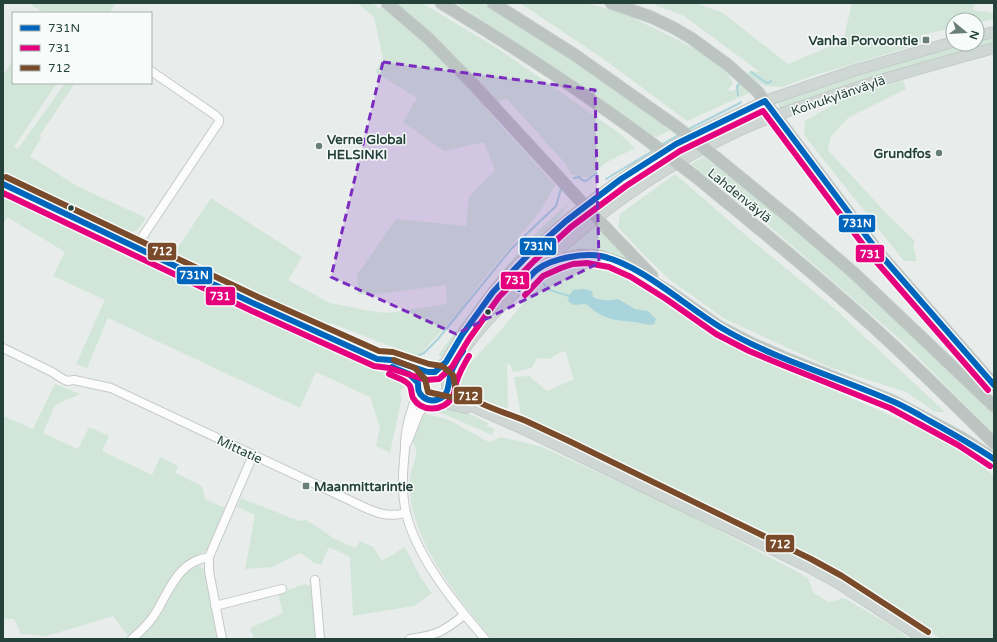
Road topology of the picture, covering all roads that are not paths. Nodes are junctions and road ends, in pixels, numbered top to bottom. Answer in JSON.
{"nodes":[{"id":1,"x":387,"y":3,"type":"edge"},
{"id":2,"x":441,"y":3,"type":"edge"},
{"id":3,"x":493,"y":3,"type":"edge"},
{"id":4,"x":611,"y":3,"type":"edge"},
{"id":5,"x":945,"y":44,"type":"edge"},
{"id":6,"x":994,"y":48,"type":"edge"},
{"id":7,"x":152,"y":72,"type":"edge"},
{"id":8,"x":764,"y":101,"type":"junction"},
{"id":9,"x":775,"y":116,"type":"junction"},
{"id":10,"x":3,"y":184,"type":"edge"},
{"id":11,"x":585,"y":206,"type":"junction"},
{"id":12,"x":596,"y":218,"type":"junction"},
{"id":13,"x":137,"y":249,"type":"junction"},
{"id":14,"x":538,"y":269,"type":"junction"},
{"id":15,"x":670,"y":292,"type":"junction"},
{"id":16,"x":3,"y":348,"type":"edge"},
{"id":17,"x":377,"y":359,"type":"junction"},
{"id":18,"x":431,"y":372,"type":"junction"},
{"id":19,"x":994,"y":385,"type":"edge"},
{"id":20,"x":418,"y":386,"type":"junction"},
{"id":21,"x":447,"y":387,"type":"junction"},
{"id":22,"x":433,"y":401,"type":"junction"},
{"id":23,"x":994,"y":406,"type":"edge"},
{"id":24,"x":481,"y":412,"type":"junction"},
{"id":25,"x":994,"y":443,"type":"edge"},
{"id":26,"x":405,"y":448,"type":"junction"},
{"id":27,"x":253,"y":455,"type":"junction"},
{"id":28,"x":994,"y":459,"type":"edge"},
{"id":29,"x":406,"y":513,"type":"junction"},
{"id":30,"x":209,"y":557,"type":"junction"},
{"id":31,"x":315,"y":580,"type":"dead end"},
{"id":32,"x":282,"y":589,"type":"dead end"},
{"id":33,"x":215,"y":606,"type":"junction"},
{"id":34,"x":464,"y":615,"type":"junction"},
{"id":35,"x":132,"y":639,"type":"edge"},
{"id":36,"x":222,"y":639,"type":"edge"},
{"id":37,"x":320,"y":639,"type":"edge"},
{"id":38,"x":410,"y":639,"type":"edge"},
{"id":39,"x":485,"y":639,"type":"edge"},
{"id":40,"x":924,"y":639,"type":"edge"}],
"edges":[{"from":1,"to":11,"type":"highway"},
{"from":2,"to":25,"type":"highway","name":"Lahdenväylä","bridge":true},
{"from":3,"to":23,"type":"highway","name":"Lahdenväylä","bridge":true},
{"from":4,"to":8,"type":"highway"},
{"from":5,"to":8,"type":"main road","name":"Koivukylänväylä"},
{"from":6,"to":9,"type":"main road","name":"Koivukylänväylä"},
{"from":7,"to":13,"type":"street"},
{"from":8,"to":9,"type":"highway"},
{"from":8,"to":11,"type":"main road","name":"Koivukylänväylä"},
{"from":9,"to":12,"type":"main road","name":"Koivukylänväylä"},
{"from":9,"to":19,"type":"highway"},
{"from":10,"to":13,"type":"main road"},
{"from":11,"to":12,"type":"highway"},
{"from":11,"to":18,"type":"main road","name":"Koivukylänväylä"},
{"from":12,"to":14,"type":"main road","name":"Koivukylänväylä"},
{"from":12,"to":15,"type":"highway"},
{"from":13,"to":17,"type":"main road"},
{"from":14,"to":15,"type":"highway"},
{"from":14,"to":21,"type":"main road","name":"Koivukylänväylä"},
{"from":15,"to":28,"type":"highway"},
{"from":16,"to":27,"type":"street","name":"Mittatie"},
{"from":17,"to":18,"type":"main road"},
{"from":17,"to":20,"type":"main road"},
{"from":18,"to":20,"type":"main road"},
{"from":18,"to":21,"type":"main road"},
{"from":20,"to":22,"type":"main road"},
{"from":20,"to":26,"type":"street"},
{"from":21,"to":22,"type":"main road"},
{"from":21,"to":24,"type":"main road"},
{"from":22,"to":24,"type":"main road"},
{"from":22,"to":26,"type":"street"},
{"from":24,"to":40,"type":"main road"},
{"from":26,"to":29,"type":"street"},
{"from":27,"to":29,"type":"street","name":"Mittatie"},
{"from":27,"to":30,"type":"street"},
{"from":29,"to":34,"type":"street"},
{"from":30,"to":33,"type":"street"},
{"from":30,"to":35,"type":"street"},
{"from":31,"to":37,"type":"street"},
{"from":32,"to":33,"type":"street"},
{"from":33,"to":36,"type":"street"},
{"from":34,"to":38,"type":"street"},
{"from":34,"to":39,"type":"street"}]}
